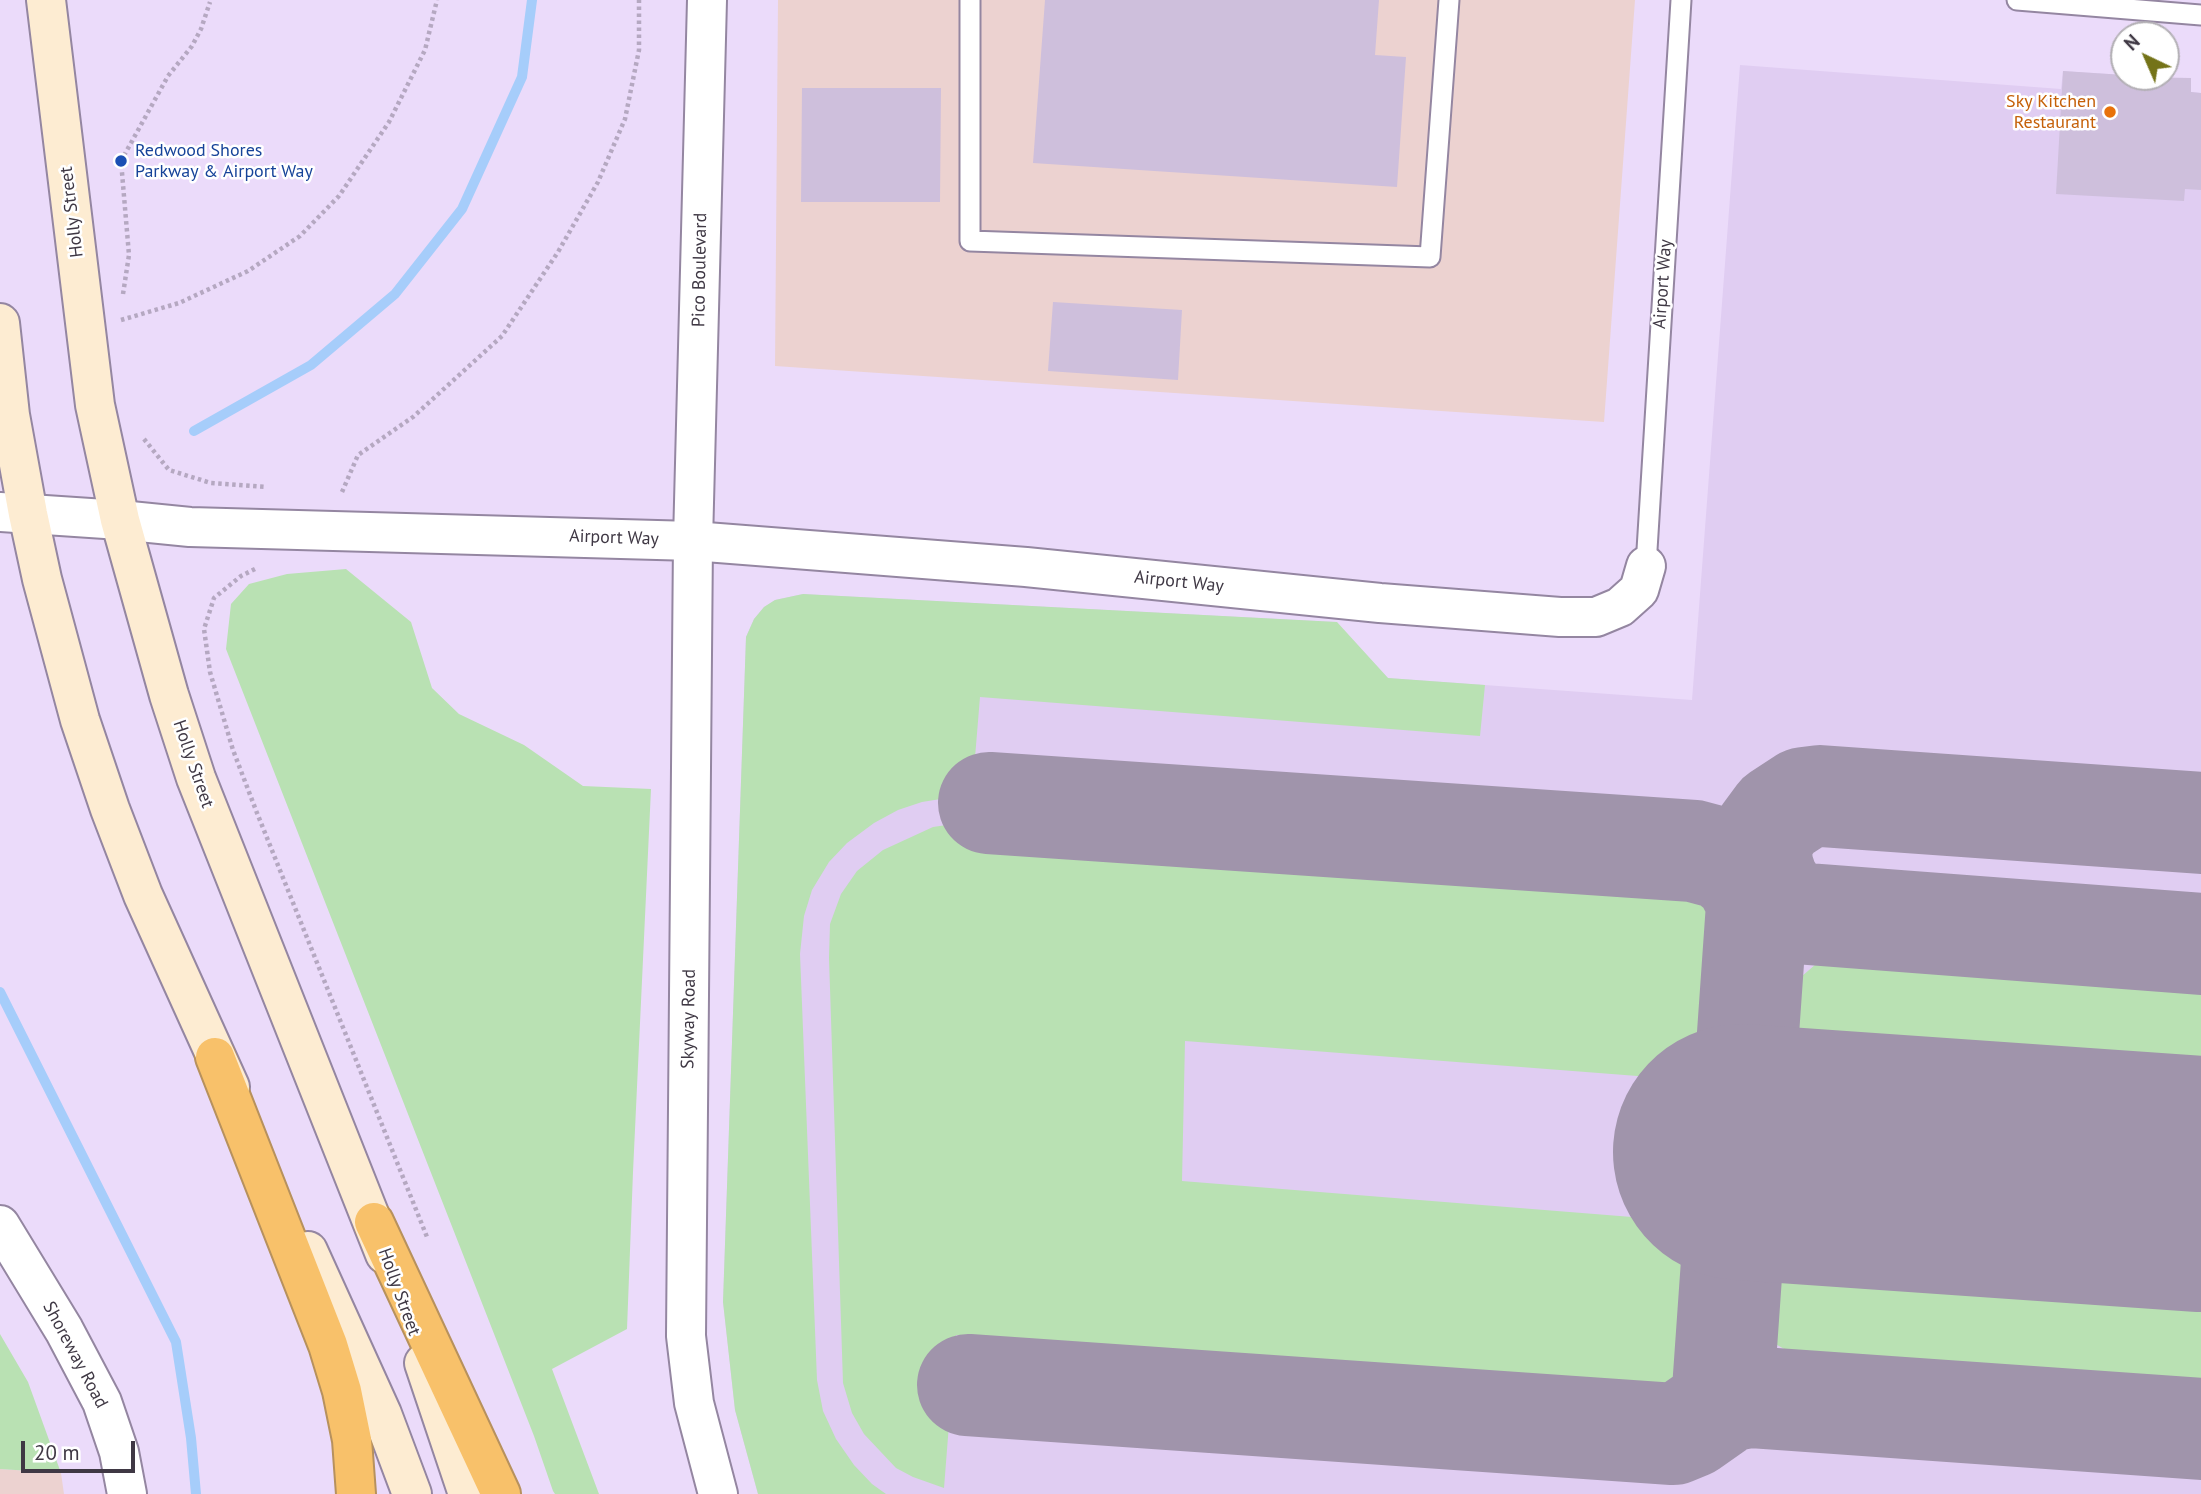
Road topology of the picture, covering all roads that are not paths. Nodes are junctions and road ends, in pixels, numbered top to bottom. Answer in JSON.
{"nodes":[{"id":1,"x":46,"y":0,"type":"edge"},
{"id":2,"x":706,"y":0,"type":"edge"},
{"id":3,"x":970,"y":0,"type":"edge"},
{"id":4,"x":1450,"y":0,"type":"edge"},
{"id":5,"x":1681,"y":0,"type":"edge"},
{"id":6,"x":2017,"y":0,"type":"edge"},
{"id":7,"x":2201,"y":15,"type":"edge"},
{"id":8,"x":0,"y":323,"type":"edge"},
{"id":9,"x":14,"y":513,"type":"edge"},
{"id":10,"x":120,"y":520,"type":"junction"},
{"id":11,"x":693,"y":541,"type":"junction"},
{"id":12,"x":1646,"y":566,"type":"joint"},
{"id":13,"x":215,"y":1057,"type":"junction"},
{"id":14,"x":373,"y":1222,"type":"junction"},
{"id":15,"x":0,"y":1225,"type":"edge"},
{"id":16,"x":127,"y":1494,"type":"edge"},
{"id":17,"x":356,"y":1494,"type":"edge"},
{"id":18,"x":412,"y":1494,"type":"edge"},
{"id":19,"x":468,"y":1494,"type":"edge"},
{"id":20,"x":501,"y":1494,"type":"edge"},
{"id":21,"x":718,"y":1494,"type":"edge"}],
"edges":[{"from":1,"to":10,"type":"main road","name":"Holly Street"},
{"from":2,"to":11,"type":"street","name":"Pico Boulevard"},
{"from":3,"to":4,"type":"lane"},
{"from":5,"to":12,"type":"lane","name":"Airport Way"},
{"from":6,"to":7,"type":"lane"},
{"from":8,"to":9,"type":"main road"},
{"from":9,"to":10,"type":"street"},
{"from":9,"to":13,"type":"main road"},
{"from":10,"to":11,"type":"street","name":"Airport Way"},
{"from":10,"to":14,"type":"main road","name":"Holly Street"},
{"from":11,"to":12,"type":"street","name":"Airport Way"},
{"from":11,"to":21,"type":"street","name":"Skyway Road"},
{"from":13,"to":17,"type":"highway"},
{"from":13,"to":18,"type":"main road"},
{"from":14,"to":19,"type":"main road","name":"Holly Street"},
{"from":14,"to":20,"type":"highway"},
{"from":15,"to":16,"type":"street","name":"Shoreway Road"}]}
